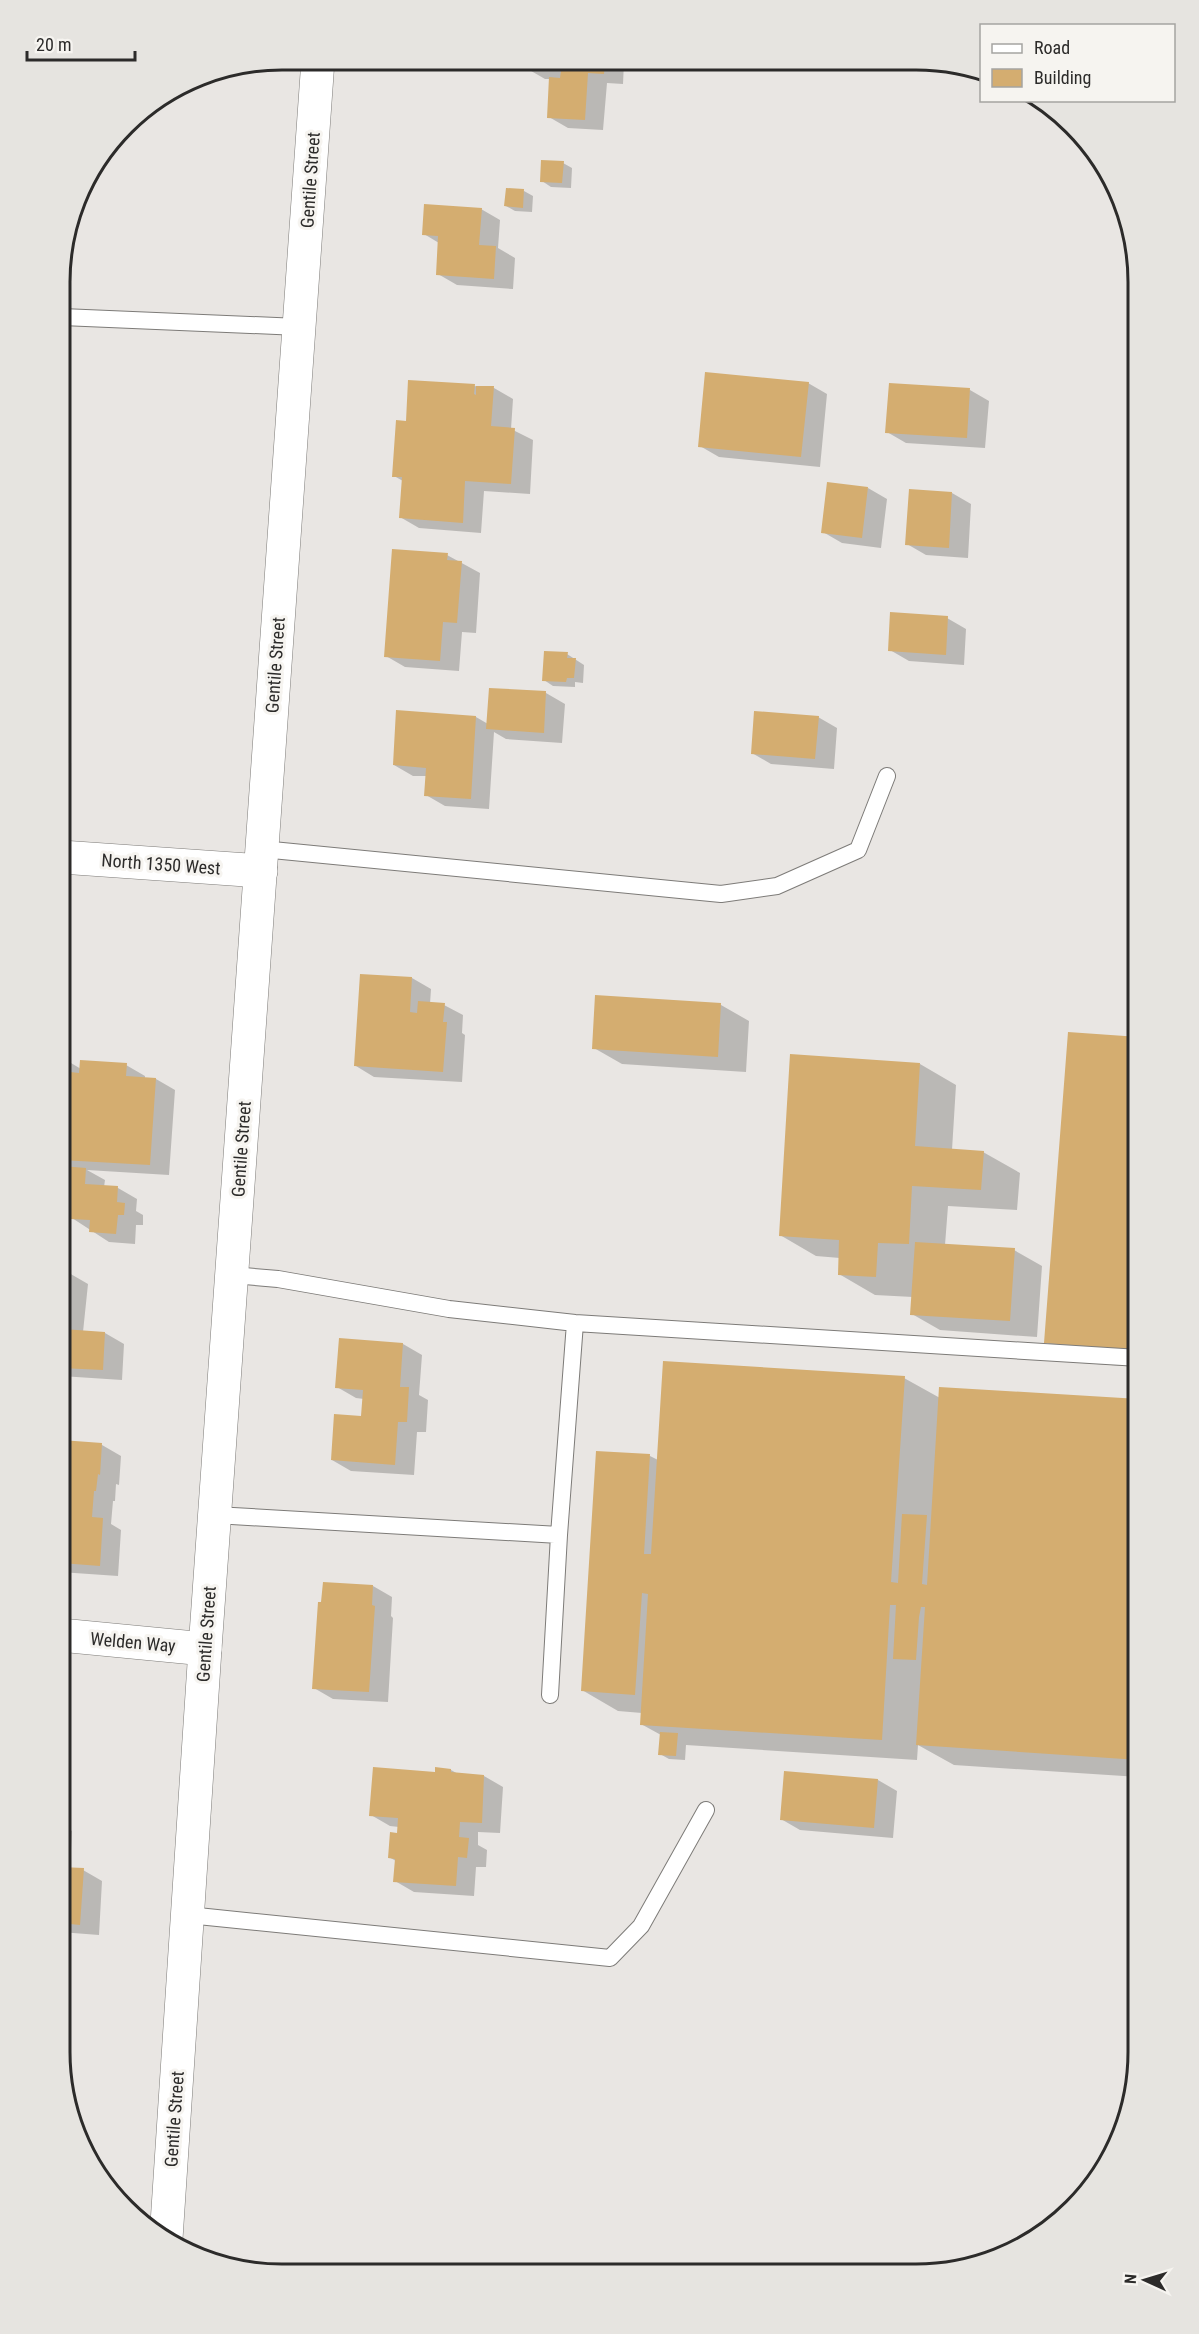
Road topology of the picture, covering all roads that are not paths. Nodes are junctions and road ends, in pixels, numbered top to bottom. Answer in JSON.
{"nodes":[{"id":1,"x":317,"y":71,"type":"edge"},
{"id":2,"x":71,"y":317,"type":"edge"},
{"id":3,"x":299,"y":327,"type":"junction"},
{"id":4,"x":887,"y":776,"type":"dead end"},
{"id":5,"x":71,"y":856,"type":"edge"},
{"id":6,"x":261,"y":860,"type":"junction"},
{"id":7,"x":232,"y":1275,"type":"junction"},
{"id":8,"x":575,"y":1323,"type":"junction"},
{"id":9,"x":1128,"y":1357,"type":"edge"},
{"id":10,"x":215,"y":1515,"type":"junction"},
{"id":11,"x":559,"y":1535,"type":"junction"},
{"id":12,"x":70,"y":1636,"type":"edge"},
{"id":13,"x":205,"y":1649,"type":"junction"},
{"id":14,"x":550,"y":1695,"type":"dead end"},
{"id":15,"x":706,"y":1810,"type":"dead end"},
{"id":16,"x":188,"y":1915,"type":"junction"},
{"id":17,"x":167,"y":2229,"type":"edge"}],
"edges":[{"from":1,"to":3,"type":"main road","name":"Gentile Street"},
{"from":2,"to":3,"type":"lane"},
{"from":3,"to":6,"type":"main road","name":"Gentile Street"},
{"from":4,"to":6,"type":"lane"},
{"from":5,"to":6,"type":"main road","name":"North 1350 West"},
{"from":6,"to":7,"type":"main road","name":"Gentile Street"},
{"from":7,"to":8,"type":"lane"},
{"from":7,"to":10,"type":"main road","name":"Gentile Street"},
{"from":8,"to":9,"type":"lane"},
{"from":8,"to":11,"type":"lane"},
{"from":10,"to":11,"type":"lane"},
{"from":10,"to":13,"type":"main road","name":"Gentile Street"},
{"from":11,"to":14,"type":"lane"},
{"from":12,"to":13,"type":"main road","name":"Welden Way"},
{"from":13,"to":16,"type":"main road","name":"Gentile Street"},
{"from":15,"to":16,"type":"lane"},
{"from":16,"to":17,"type":"main road","name":"Gentile Street"}]}
